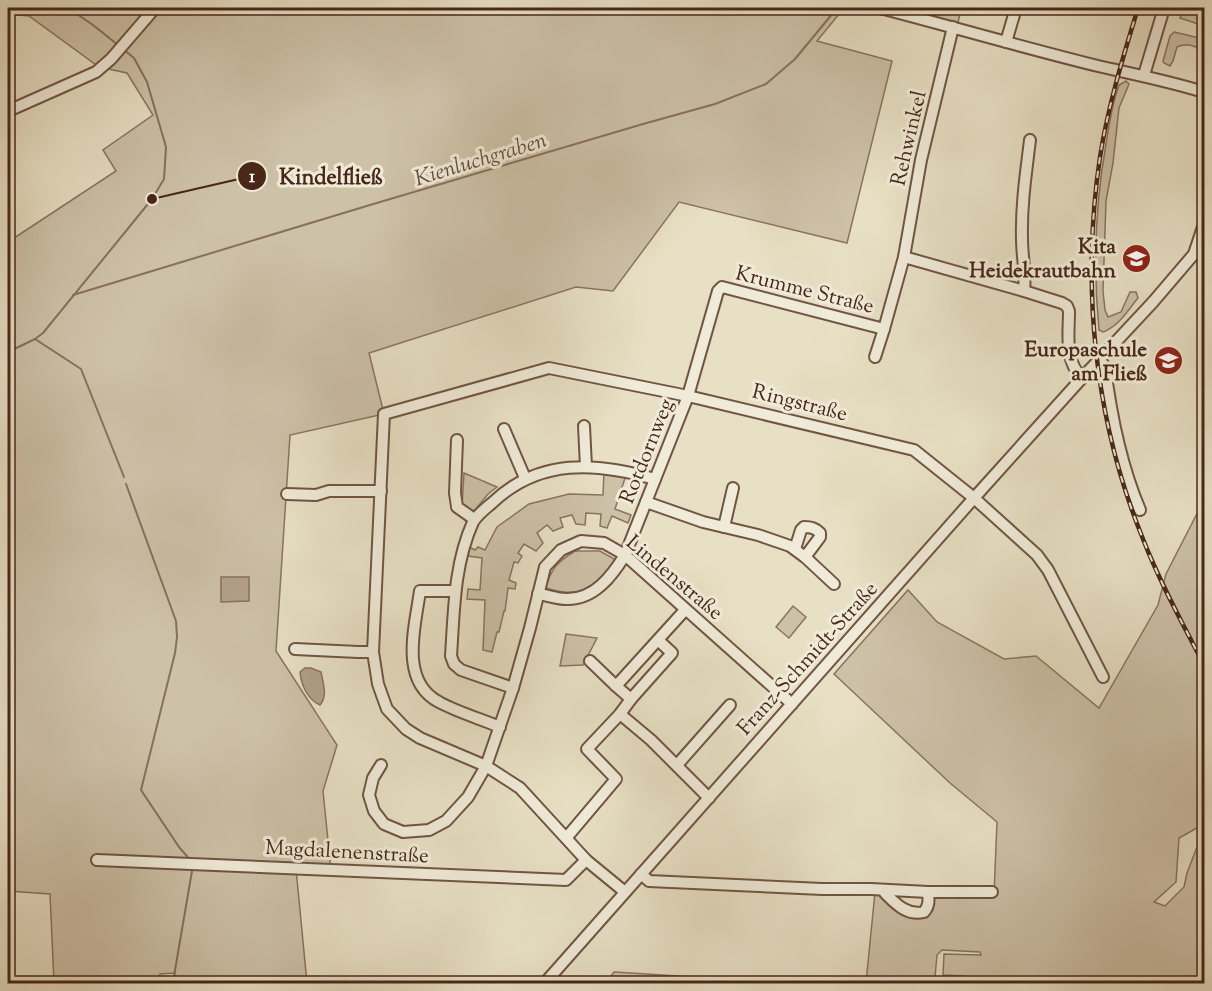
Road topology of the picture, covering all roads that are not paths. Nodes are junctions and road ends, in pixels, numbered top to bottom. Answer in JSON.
{"nodes":[{"id":1,"x":155,"y":8,"type":"edge"},
{"id":2,"x":880,"y":8,"type":"edge"},
{"id":3,"x":1016,"y":8,"type":"edge"},
{"id":4,"x":1164,"y":8,"type":"edge"},
{"id":5,"x":952,"y":27,"type":"junction"},
{"id":6,"x":1006,"y":42,"type":"junction"},
{"id":7,"x":1144,"y":75,"type":"junction"},
{"id":8,"x":1204,"y":92,"type":"edge"},
{"id":9,"x":8,"y":111,"type":"edge"},
{"id":10,"x":1030,"y":140,"type":"dead end"},
{"id":11,"x":1204,"y":224,"type":"edge"},
{"id":12,"x":904,"y":257,"type":"junction"},
{"id":13,"x":1024,"y":291,"type":"junction"},
{"id":14,"x":884,"y":329,"type":"junction"},
{"id":15,"x":875,"y":357,"type":"dead end"},
{"id":16,"x":1100,"y":360,"type":"junction"},
{"id":17,"x":1082,"y":378,"type":"junction"},
{"id":18,"x":688,"y":396,"type":"junction"},
{"id":19,"x":584,"y":426,"type":"dead end"},
{"id":20,"x":504,"y":429,"type":"dead end"},
{"id":21,"x":457,"y":440,"type":"dead end"},
{"id":22,"x":586,"y":467,"type":"junction"},
{"id":23,"x":525,"y":478,"type":"junction"},
{"id":24,"x":655,"y":479,"type":"junction"},
{"id":25,"x":733,"y":488,"type":"dead end"},
{"id":26,"x":381,"y":491,"type":"junction"},
{"id":27,"x":287,"y":494,"type":"dead end"},
{"id":28,"x":974,"y":498,"type":"junction"},
{"id":29,"x":646,"y":502,"type":"junction"},
{"id":30,"x":1140,"y":510,"type":"dead end"},
{"id":31,"x":474,"y":519,"type":"junction"},
{"id":32,"x":724,"y":527,"type":"junction"},
{"id":33,"x":795,"y":549,"type":"junction"},
{"id":34,"x":625,"y":555,"type":"junction"},
{"id":35,"x":805,"y":557,"type":"junction"},
{"id":36,"x":834,"y":584,"type":"dead end"},
{"id":37,"x":455,"y":591,"type":"junction"},
{"id":38,"x":538,"y":594,"type":"junction"},
{"id":39,"x":685,"y":610,"type":"junction"},
{"id":40,"x":658,"y":640,"type":"junction"},
{"id":41,"x":295,"y":650,"type":"dead end"},
{"id":42,"x":373,"y":652,"type":"junction"},
{"id":43,"x":590,"y":661,"type":"dead end"},
{"id":44,"x":1103,"y":677,"type":"dead end"},
{"id":45,"x":616,"y":686,"type":"junction"},
{"id":46,"x":513,"y":688,"type":"junction"},
{"id":47,"x":631,"y":699,"type":"junction"},
{"id":48,"x":792,"y":704,"type":"junction"},
{"id":49,"x":730,"y":705,"type":"dead end"},
{"id":50,"x":620,"y":714,"type":"junction"},
{"id":51,"x":500,"y":727,"type":"junction"},
{"id":52,"x":381,"y":765,"type":"dead end"},
{"id":53,"x":676,"y":765,"type":"junction"},
{"id":54,"x":486,"y":766,"type":"junction"},
{"id":55,"x":709,"y":798,"type":"junction"},
{"id":56,"x":567,"y":837,"type":"junction"},
{"id":57,"x":97,"y":860,"type":"dead end"},
{"id":58,"x":586,"y":860,"type":"junction"},
{"id":59,"x":641,"y":874,"type":"junction"},
{"id":60,"x":884,"y":890,"type":"junction"},
{"id":61,"x":625,"y":892,"type":"junction"},
{"id":62,"x":928,"y":892,"type":"junction"},
{"id":63,"x":992,"y":892,"type":"dead end"},
{"id":64,"x":544,"y":984,"type":"edge"}],
"edges":[{"from":1,"to":9,"type":"street"},
{"from":2,"to":5,"type":"street"},
{"from":3,"to":6,"type":"street"},
{"from":4,"to":7,"type":"street"},
{"from":5,"to":6,"type":"street"},
{"from":5,"to":12,"type":"street","name":"Rehwinkel"},
{"from":6,"to":7,"type":"street"},
{"from":7,"to":8,"type":"street"},
{"from":10,"to":13,"type":"street"},
{"from":11,"to":16,"type":"street","name":"Franz-Schmidt-Straße"},
{"from":12,"to":13,"type":"street"},
{"from":12,"to":14,"type":"street","name":"Krumme Straße"},
{"from":13,"to":17,"type":"street"},
{"from":14,"to":15,"type":"street","name":"Krumme Straße"},
{"from":14,"to":18,"type":"street","name":"Krumme Straße"},
{"from":16,"to":17,"type":"street","name":"Franz-Schmidt-Straße"},
{"from":16,"to":30,"type":"street"},
{"from":17,"to":28,"type":"street","name":"Franz-Schmidt-Straße"},
{"from":18,"to":24,"type":"street","name":"Rotdornweg"},
{"from":18,"to":26,"type":"street","name":"Ringstraße"},
{"from":18,"to":28,"type":"street","name":"Ringstraße"},
{"from":19,"to":22,"type":"street"},
{"from":20,"to":23,"type":"street"},
{"from":21,"to":31,"type":"street"},
{"from":22,"to":23,"type":"street"},
{"from":22,"to":24,"type":"street"},
{"from":23,"to":31,"type":"street"},
{"from":24,"to":29,"type":"street","name":"Rotdornweg"},
{"from":25,"to":32,"type":"street"},
{"from":26,"to":27,"type":"street"},
{"from":26,"to":42,"type":"street"},
{"from":28,"to":44,"type":"street","name":"Ringstraße"},
{"from":28,"to":48,"type":"street","name":"Franz-Schmidt-Straße"},
{"from":29,"to":32,"type":"street"},
{"from":29,"to":34,"type":"street","name":"Rotdornweg"},
{"from":31,"to":37,"type":"street"},
{"from":32,"to":33,"type":"street"},
{"from":33,"to":35,"type":"street"},
{"from":33,"to":35,"type":"street"},
{"from":34,"to":38,"type":"street","name":"Rotdornweg"},
{"from":34,"to":38,"type":"street","name":"Lindenstraße"},
{"from":34,"to":39,"type":"street","name":"Lindenstraße"},
{"from":35,"to":36,"type":"street"},
{"from":37,"to":46,"type":"street"},
{"from":37,"to":51,"type":"street"},
{"from":38,"to":46,"type":"street","name":"Lindenstraße"},
{"from":39,"to":40,"type":"street"},
{"from":39,"to":48,"type":"street","name":"Lindenstraße"},
{"from":40,"to":45,"type":"street"},
{"from":40,"to":47,"type":"street"},
{"from":41,"to":42,"type":"street"},
{"from":42,"to":54,"type":"street"},
{"from":43,"to":45,"type":"street"},
{"from":45,"to":47,"type":"street"},
{"from":46,"to":51,"type":"street","name":"Lindenstraße"},
{"from":47,"to":50,"type":"street"},
{"from":48,"to":55,"type":"street","name":"Franz-Schmidt-Straße"},
{"from":49,"to":53,"type":"street"},
{"from":50,"to":53,"type":"street"},
{"from":50,"to":56,"type":"street"},
{"from":51,"to":54,"type":"street","name":"Lindenstraße"},
{"from":52,"to":54,"type":"street","name":"Lindenstraße"},
{"from":53,"to":55,"type":"street"},
{"from":54,"to":56,"type":"street"},
{"from":55,"to":59,"type":"street","name":"Franz-Schmidt-Straße"},
{"from":56,"to":58,"type":"street"},
{"from":57,"to":58,"type":"street","name":"Magdalenenstraße"},
{"from":58,"to":61,"type":"street"},
{"from":59,"to":60,"type":"street"},
{"from":59,"to":61,"type":"street","name":"Franz-Schmidt-Straße"},
{"from":60,"to":62,"type":"street"},
{"from":60,"to":62,"type":"street"},
{"from":61,"to":64,"type":"street","name":"Franz-Schmidt-Straße"},
{"from":62,"to":63,"type":"street"}]}
